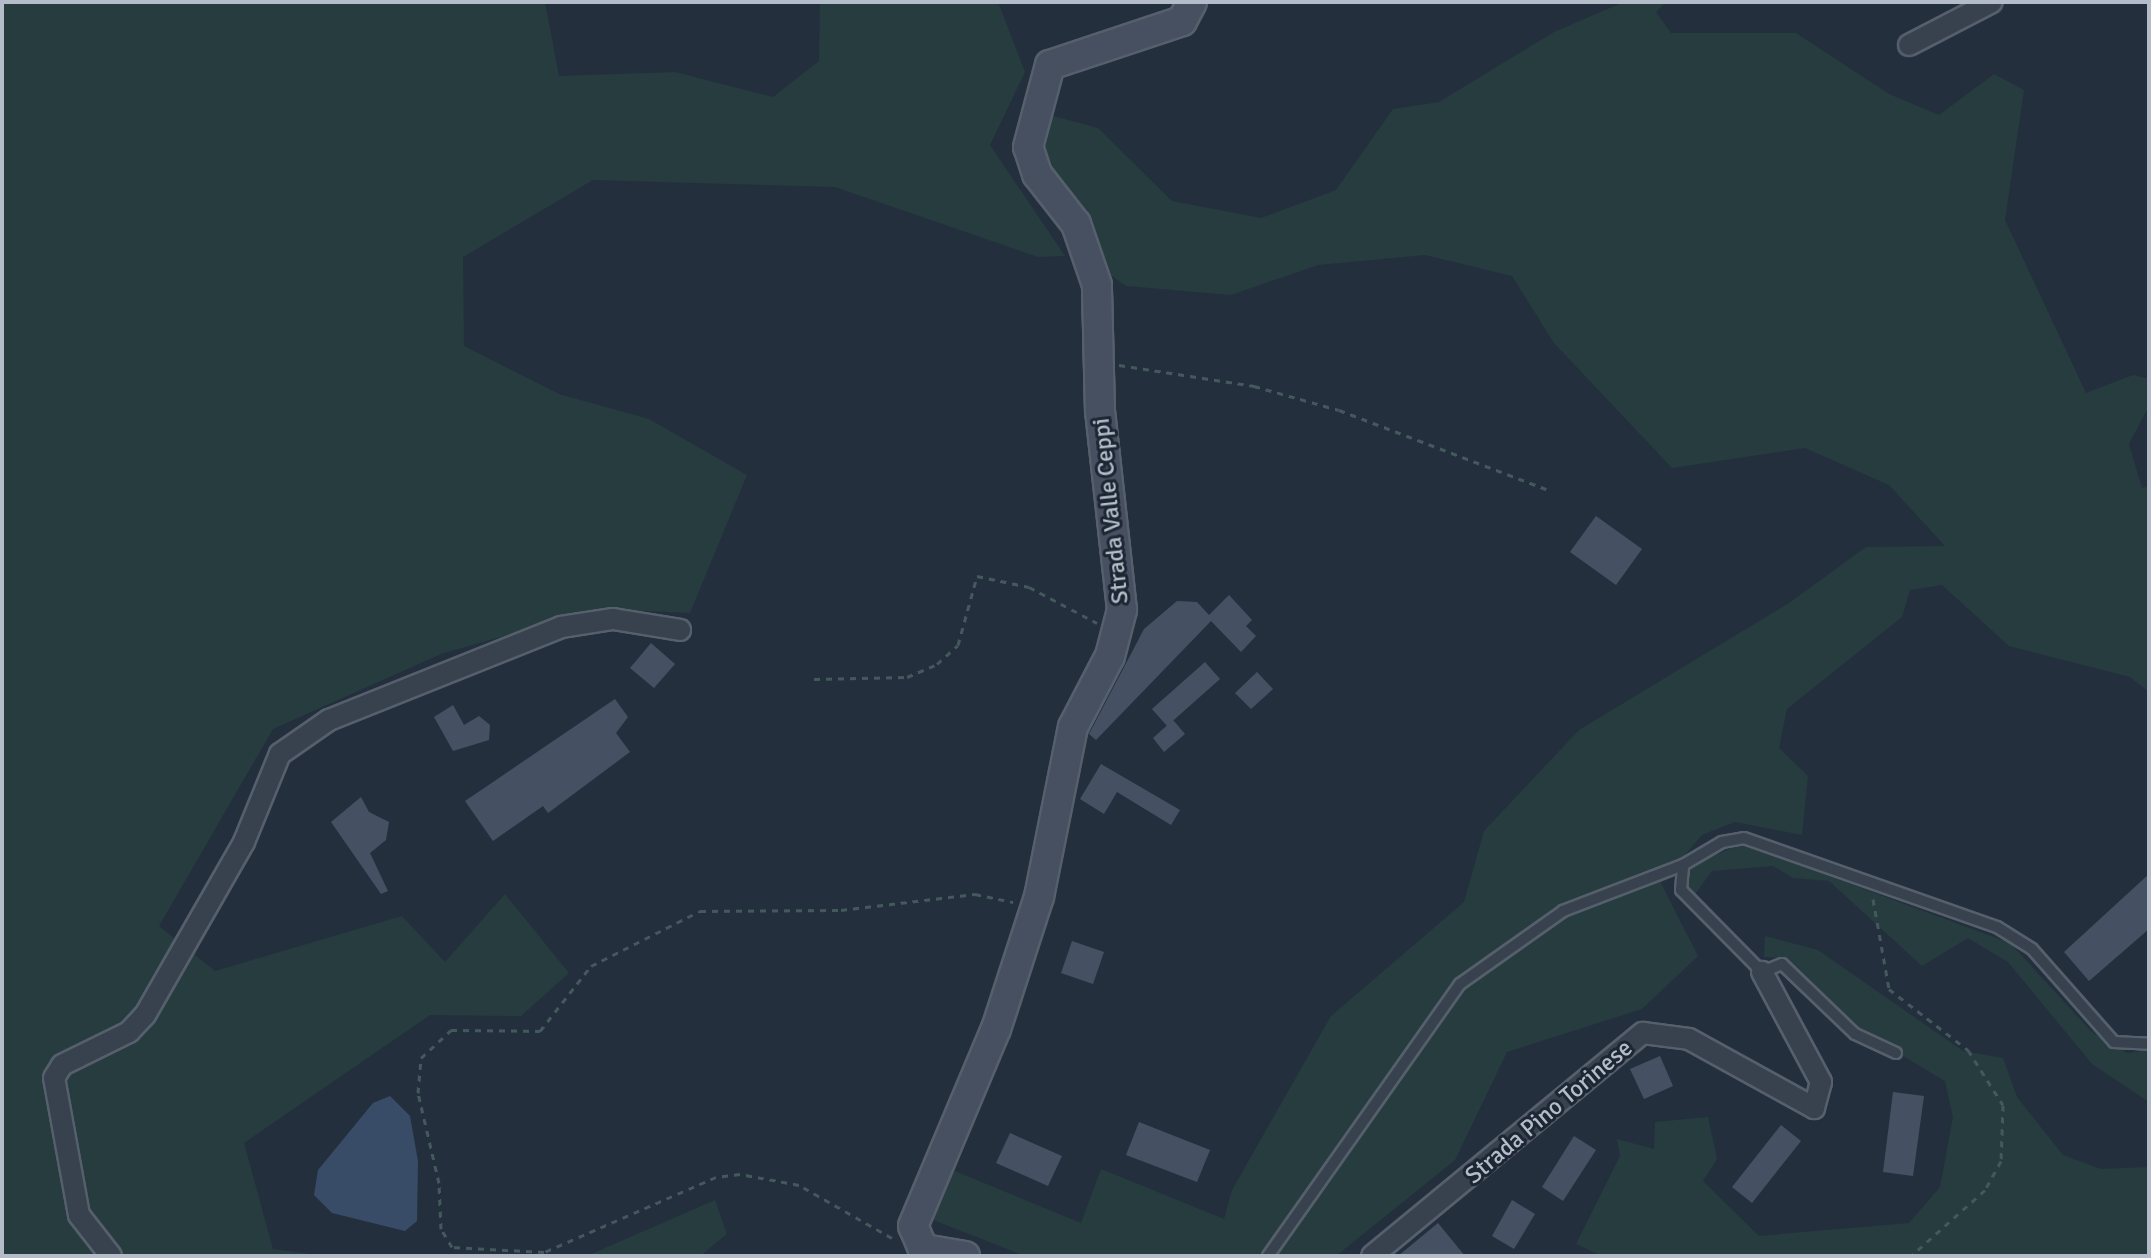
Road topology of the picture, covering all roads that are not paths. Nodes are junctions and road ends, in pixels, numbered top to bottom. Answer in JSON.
{"nodes":[{"id":1,"x":1192,"y":2,"type":"edge"},
{"id":2,"x":1992,"y":2,"type":"edge"},
{"id":3,"x":1909,"y":45,"type":"dead end"},
{"id":4,"x":680,"y":630,"type":"dead end"},
{"id":5,"x":1683,"y":865,"type":"junction"},
{"id":6,"x":1762,"y":972,"type":"junction"},
{"id":7,"x":2149,"y":1044,"type":"edge"},
{"id":8,"x":1896,"y":1053,"type":"dead end"},
{"id":9,"x":111,"y":1256,"type":"edge"},
{"id":10,"x":965,"y":1256,"type":"edge"},
{"id":11,"x":1268,"y":1256,"type":"edge"},
{"id":12,"x":1372,"y":1256,"type":"edge"}],
"edges":[{"from":1,"to":10,"type":"street","name":"Strada Valle Ceppi"},
{"from":2,"to":3,"type":"street"},
{"from":4,"to":9,"type":"street"},
{"from":5,"to":6,"type":"lane"},
{"from":5,"to":7,"type":"lane"},
{"from":5,"to":11,"type":"lane"},
{"from":6,"to":8,"type":"lane"},
{"from":6,"to":12,"type":"street","name":"Strada Pino Torinese"}]}
